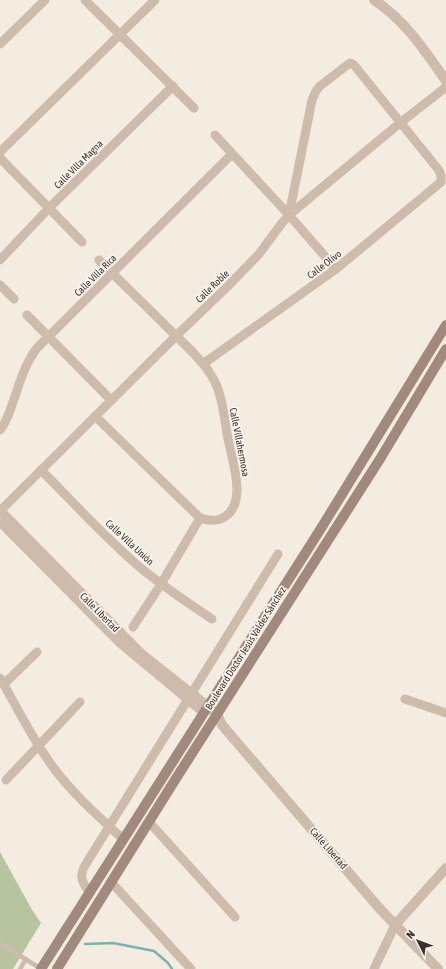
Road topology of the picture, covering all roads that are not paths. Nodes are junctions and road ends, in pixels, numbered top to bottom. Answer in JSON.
{"nodes":[{"id":1,"x":46,"y":0,"type":"edge"},
{"id":2,"x":85,"y":0,"type":"edge"},
{"id":3,"x":155,"y":0,"type":"edge"},
{"id":4,"x":374,"y":0,"type":"edge"},
{"id":5,"x":120,"y":35,"type":"junction"},
{"id":6,"x":0,"y":44,"type":"edge"},
{"id":7,"x":446,"y":81,"type":"edge"},
{"id":8,"x":173,"y":86,"type":"junction"},
{"id":9,"x":446,"y":87,"type":"edge"},
{"id":10,"x":194,"y":108,"type":"dead end"},
{"id":11,"x":400,"y":123,"type":"junction"},
{"id":12,"x":215,"y":135,"type":"dead end"},
{"id":13,"x":0,"y":152,"type":"edge"},
{"id":14,"x":232,"y":154,"type":"junction"},
{"id":15,"x":0,"y":158,"type":"edge"},
{"id":16,"x":49,"y":208,"type":"junction"},
{"id":17,"x":289,"y":215,"type":"junction"},
{"id":18,"x":82,"y":242,"type":"dead end"},
{"id":19,"x":0,"y":260,"type":"edge"},
{"id":20,"x":99,"y":260,"type":"dead end"},
{"id":21,"x":336,"y":269,"type":"junction"},
{"id":22,"x":112,"y":273,"type":"junction"},
{"id":23,"x":0,"y":285,"type":"edge"},
{"id":24,"x":14,"y":299,"type":"dead end"},
{"id":25,"x":27,"y":315,"type":"dead end"},
{"id":26,"x":446,"y":325,"type":"edge"},
{"id":27,"x":48,"y":336,"type":"junction"},
{"id":28,"x":176,"y":336,"type":"junction"},
{"id":29,"x":446,"y":349,"type":"edge"},
{"id":30,"x":203,"y":364,"type":"junction"},
{"id":31,"x":111,"y":400,"type":"junction"},
{"id":32,"x":95,"y":416,"type":"junction"},
{"id":33,"x":0,"y":430,"type":"edge"},
{"id":34,"x":41,"y":470,"type":"junction"},
{"id":35,"x":0,"y":510,"type":"edge"},
{"id":36,"x":329,"y":514,"type":"junction"},
{"id":37,"x":200,"y":518,"type":"junction"},
{"id":38,"x":342,"y":520,"type":"junction"},
{"id":39,"x":0,"y":522,"type":"edge"},
{"id":40,"x":278,"y":554,"type":"dead end"},
{"id":41,"x":161,"y":584,"type":"junction"},
{"id":42,"x":212,"y":619,"type":"dead end"},
{"id":43,"x":133,"y":627,"type":"dead end"},
{"id":44,"x":37,"y":652,"type":"dead end"},
{"id":45,"x":153,"y":667,"type":"junction"},
{"id":46,"x":2,"y":681,"type":"edge"},
{"id":47,"x":190,"y":696,"type":"junction"},
{"id":48,"x":405,"y":699,"type":"dead end"},
{"id":49,"x":80,"y":702,"type":"dead end"},
{"id":50,"x":206,"y":710,"type":"junction"},
{"id":51,"x":446,"y":713,"type":"edge"},
{"id":52,"x":217,"y":720,"type":"junction"},
{"id":53,"x":39,"y":745,"type":"junction"},
{"id":54,"x":6,"y":780,"type":"dead end"},
{"id":55,"x":148,"y":822,"type":"junction"},
{"id":56,"x":109,"y":826,"type":"junction"},
{"id":57,"x":123,"y":839,"type":"junction"},
{"id":58,"x":446,"y":868,"type":"edge"},
{"id":59,"x":111,"y":882,"type":"junction"},
{"id":60,"x":90,"y":892,"type":"junction"},
{"id":61,"x":235,"y":917,"type":"dead end"},
{"id":62,"x":395,"y":925,"type":"junction"},
{"id":63,"x":0,"y":943,"type":"edge"},
{"id":64,"x":26,"y":959,"type":"junction"},
{"id":65,"x":20,"y":969,"type":"edge"},
{"id":66,"x":41,"y":969,"type":"edge"},
{"id":67,"x":57,"y":969,"type":"edge"},
{"id":68,"x":191,"y":969,"type":"edge"},
{"id":69,"x":374,"y":969,"type":"edge"},
{"id":70,"x":438,"y":969,"type":"edge"}],
"edges":[{"from":1,"to":6,"type":"street"},
{"from":2,"to":5,"type":"street"},
{"from":3,"to":5,"type":"street"},
{"from":4,"to":7,"type":"street"},
{"from":5,"to":8,"type":"street"},
{"from":5,"to":13,"type":"street"},
{"from":8,"to":10,"type":"street"},
{"from":8,"to":16,"type":"street","name":"Calle Villa Magna"},
{"from":9,"to":11,"type":"street","name":"Calle Roble"},
{"from":11,"to":17,"type":"street","name":"Calle Roble"},
{"from":11,"to":17,"type":"street"},
{"from":11,"to":21,"type":"street","name":"Calle Olivo"},
{"from":12,"to":14,"type":"street"},
{"from":14,"to":17,"type":"street"},
{"from":14,"to":22,"type":"street","name":"Calle Villa Rica"},
{"from":15,"to":16,"type":"street"},
{"from":16,"to":18,"type":"street"},
{"from":16,"to":19,"type":"street","name":"Calle Villa Magna"},
{"from":17,"to":21,"type":"street"},
{"from":17,"to":28,"type":"street","name":"Calle Roble"},
{"from":20,"to":22,"type":"street","name":"Calle Villahermosa"},
{"from":21,"to":30,"type":"street","name":"Calle Olivo"},
{"from":22,"to":27,"type":"street","name":"Calle Villa Rica"},
{"from":22,"to":28,"type":"street","name":"Calle Villahermosa"},
{"from":23,"to":24,"type":"street"},
{"from":25,"to":27,"type":"street"},
{"from":26,"to":36,"type":"main road","name":"Boulevard Doctor Jesús Valdez Sánchez"},
{"from":27,"to":31,"type":"street"},
{"from":27,"to":33,"type":"street","name":"Calle Villa Rica"},
{"from":28,"to":30,"type":"street","name":"Calle Villahermosa"},
{"from":28,"to":31,"type":"street","name":"Calle Roble"},
{"from":29,"to":38,"type":"main road","name":"Boulevard Doctor Jesús Valdez Sánchez"},
{"from":30,"to":37,"type":"street","name":"Calle Villahermosa"},
{"from":31,"to":32,"type":"street","name":"Calle Roble"},
{"from":32,"to":34,"type":"street","name":"Calle Roble"},
{"from":32,"to":37,"type":"street"},
{"from":34,"to":35,"type":"street","name":"Calle Roble"},
{"from":34,"to":41,"type":"street","name":"Calle Villa Unión"},
{"from":35,"to":45,"type":"street","name":"Calle Libertad"},
{"from":36,"to":38,"type":"main road"},
{"from":36,"to":50,"type":"main road","name":"Boulevard Doctor Jesús Valdez Sánchez"},
{"from":37,"to":41,"type":"street"},
{"from":38,"to":52,"type":"main road","name":"Boulevard Doctor Jesús Valdez Sánchez"},
{"from":39,"to":45,"type":"street","name":"Calle Libertad"},
{"from":40,"to":47,"type":"street"},
{"from":41,"to":42,"type":"street","name":"Calle Villa Unión"},
{"from":41,"to":43,"type":"street"},
{"from":44,"to":46,"type":"street"},
{"from":45,"to":47,"type":"street","name":"Calle Libertad"},
{"from":46,"to":53,"type":"street"},
{"from":47,"to":50,"type":"street","name":"Calle Libertad"},
{"from":47,"to":56,"type":"street"},
{"from":48,"to":51,"type":"street"},
{"from":49,"to":53,"type":"street"},
{"from":50,"to":52,"type":"street","name":"Calle Libertad"},
{"from":50,"to":57,"type":"main road","name":"Boulevard Doctor Jesús Valdez Sánchez"},
{"from":52,"to":55,"type":"main road","name":"Boulevard Doctor Jesús Valdez Sánchez"},
{"from":52,"to":62,"type":"street","name":"Calle Libertad"},
{"from":53,"to":54,"type":"street"},
{"from":53,"to":56,"type":"street"},
{"from":55,"to":59,"type":"main road","name":"Boulevard Doctor Jesús Valdez Sánchez"},
{"from":55,"to":61,"type":"street"},
{"from":56,"to":57,"type":"street"},
{"from":56,"to":60,"type":"street"},
{"from":57,"to":60,"type":"main road","name":"Boulevard Doctor Jesús Valdez Sánchez"},
{"from":58,"to":62,"type":"street"},
{"from":59,"to":67,"type":"main road","name":"Boulevard Doctor Jesús Valdez Sánchez"},
{"from":59,"to":68,"type":"street"},
{"from":60,"to":66,"type":"main road","name":"Boulevard Doctor Jesús Valdez Sánchez"},
{"from":62,"to":69,"type":"street"},
{"from":62,"to":70,"type":"street","name":"Calle Libertad"},
{"from":63,"to":64,"type":"lane"},
{"from":64,"to":65,"type":"lane"},
{"from":64,"to":66,"type":"lane"}]}
